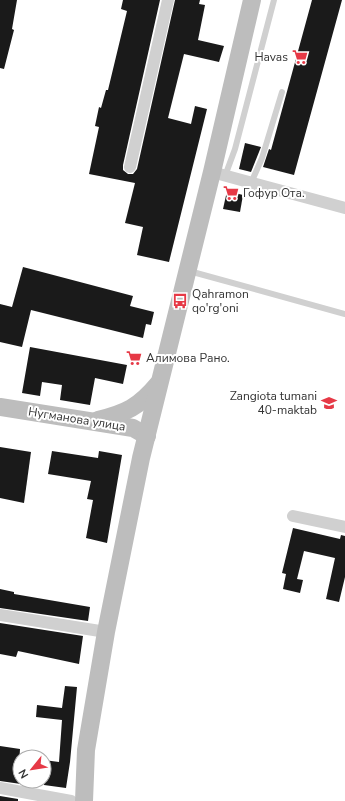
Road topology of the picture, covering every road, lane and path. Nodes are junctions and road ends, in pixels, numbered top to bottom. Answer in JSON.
{"nodes":[{"id":1,"x":168,"y":0,"type":"edge"},
{"id":2,"x":252,"y":0,"type":"edge"},
{"id":3,"x":274,"y":0,"type":"edge"},
{"id":4,"x":282,"y":92,"type":"dead end"},
{"id":5,"x":130,"y":167,"type":"dead end"},
{"id":6,"x":218,"y":174,"type":"junction"},
{"id":7,"x":251,"y":183,"type":"junction"},
{"id":8,"x":345,"y":208,"type":"edge"},
{"id":9,"x":188,"y":271,"type":"junction"},
{"id":10,"x":345,"y":314,"type":"edge"},
{"id":11,"x":159,"y":384,"type":"junction"},
{"id":12,"x":0,"y":407,"type":"edge"},
{"id":13,"x":0,"y":418,"type":"edge"},
{"id":14,"x":92,"y":421,"type":"junction"},
{"id":15,"x":147,"y":436,"type":"junction"},
{"id":16,"x":293,"y":516,"type":"dead end"},
{"id":17,"x":345,"y":527,"type":"edge"},
{"id":18,"x":0,"y":615,"type":"edge"},
{"id":19,"x":106,"y":632,"type":"junction"},
{"id":20,"x":0,"y":788,"type":"edge"},
{"id":21,"x":71,"y":801,"type":"edge"},
{"id":22,"x":84,"y":801,"type":"edge"}],
"edges":[{"from":1,"to":5,"type":"street"},
{"from":2,"to":6,"type":"main road"},
{"from":3,"to":6,"type":"lane"},
{"from":4,"to":7,"type":"lane"},
{"from":6,"to":7,"type":"street"},
{"from":6,"to":9,"type":"main road"},
{"from":7,"to":8,"type":"street"},
{"from":9,"to":10,"type":"lane"},
{"from":9,"to":11,"type":"main road"},
{"from":11,"to":14,"type":"main road"},
{"from":11,"to":15,"type":"main road"},
{"from":12,"to":14,"type":"main road","name":"Нугманова улица"},
{"from":13,"to":15,"type":"main road","name":"Нугманова улица"},
{"from":14,"to":15,"type":"main road","name":"Нугманова улица"},
{"from":15,"to":19,"type":"main road"},
{"from":16,"to":17,"type":"street"},
{"from":18,"to":19,"type":"street"},
{"from":19,"to":22,"type":"main road"},
{"from":20,"to":21,"type":"street"}]}
